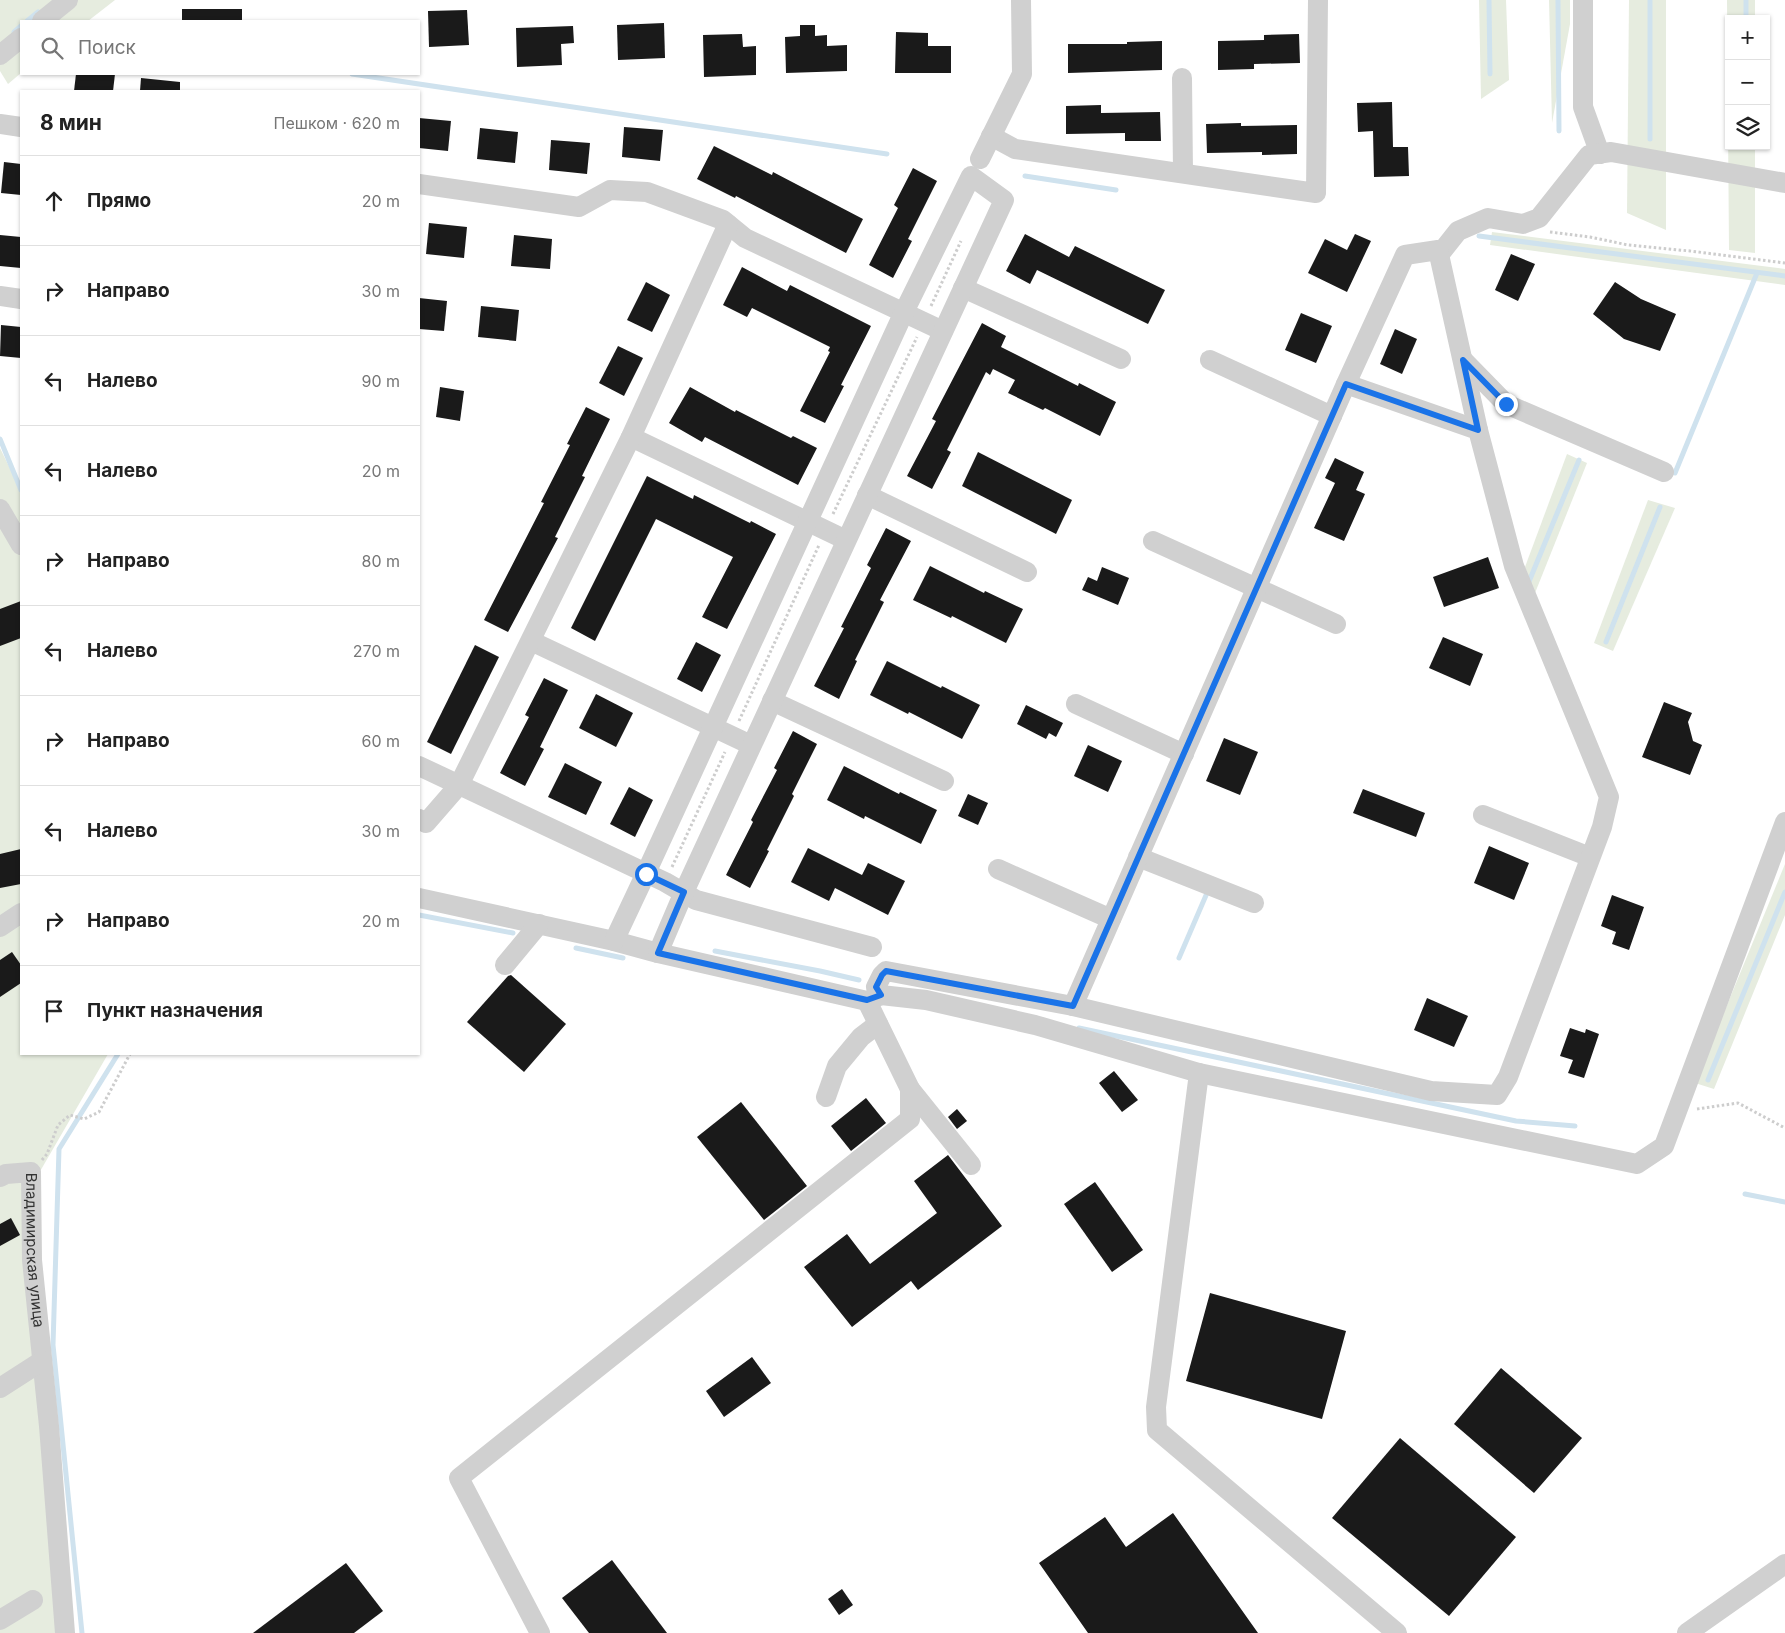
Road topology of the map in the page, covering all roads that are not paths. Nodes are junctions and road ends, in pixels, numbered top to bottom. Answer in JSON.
{"nodes":[{"id":1,"x":68,"y":0,"type":"edge"},
{"id":2,"x":1020,"y":0,"type":"edge"},
{"id":3,"x":1318,"y":0,"type":"edge"},
{"id":4,"x":1583,"y":0,"type":"edge"},
{"id":5,"x":43,"y":20,"type":"edge"},
{"id":6,"x":20,"y":39,"type":"edge"},
{"id":7,"x":0,"y":55,"type":"edge"},
{"id":8,"x":1182,"y":78,"type":"dead end"},
{"id":9,"x":0,"y":124,"type":"edge"},
{"id":10,"x":20,"y":127,"type":"edge"},
{"id":11,"x":990,"y":136,"type":"junction"},
{"id":12,"x":1600,"y":154,"type":"junction"},
{"id":13,"x":980,"y":160,"type":"dead end"},
{"id":14,"x":1183,"y":173,"type":"junction"},
{"id":15,"x":1785,"y":183,"type":"edge"},
{"id":16,"x":420,"y":184,"type":"edge"},
{"id":17,"x":728,"y":224,"type":"junction"},
{"id":18,"x":1440,"y":254,"type":"junction"},
{"id":19,"x":963,"y":288,"type":"junction"},
{"id":20,"x":0,"y":296,"type":"edge"},
{"id":21,"x":20,"y":299,"type":"edge"},
{"id":22,"x":904,"y":312,"type":"junction"},
{"id":23,"x":943,"y":331,"type":"junction"},
{"id":24,"x":1121,"y":359,"type":"dead end"},
{"id":25,"x":1210,"y":360,"type":"dead end"},
{"id":26,"x":1463,"y":360,"type":"junction"},
{"id":27,"x":1346,"y":384,"type":"junction"},
{"id":28,"x":1332,"y":416,"type":"junction"},
{"id":29,"x":1478,"y":430,"type":"junction"},
{"id":30,"x":631,"y":437,"type":"junction"},
{"id":31,"x":1664,"y":472,"type":"dead end"},
{"id":32,"x":867,"y":495,"type":"junction"},
{"id":33,"x":0,"y":509,"type":"edge"},
{"id":34,"x":808,"y":522,"type":"junction"},
{"id":35,"x":846,"y":540,"type":"junction"},
{"id":36,"x":1153,"y":541,"type":"dead end"},
{"id":37,"x":20,"y":543,"type":"edge"},
{"id":38,"x":1028,"y":572,"type":"dead end"},
{"id":39,"x":1256,"y":589,"type":"junction"},
{"id":40,"x":1336,"y":624,"type":"dead end"},
{"id":41,"x":531,"y":641,"type":"junction"},
{"id":42,"x":772,"y":701,"type":"junction"},
{"id":43,"x":1076,"y":704,"type":"dead end"},
{"id":44,"x":714,"y":727,"type":"junction"},
{"id":45,"x":751,"y":745,"type":"junction"},
{"id":46,"x":1184,"y":754,"type":"junction"},
{"id":47,"x":420,"y":766,"type":"edge"},
{"id":48,"x":944,"y":781,"type":"dead end"},
{"id":49,"x":459,"y":785,"type":"junction"},
{"id":50,"x":1483,"y":815,"type":"dead end"},
{"id":51,"x":420,"y":820,"type":"edge"},
{"id":52,"x":1785,"y":822,"type":"edge"},
{"id":53,"x":1138,"y":857,"type":"junction"},
{"id":54,"x":1590,"y":857,"type":"junction"},
{"id":55,"x":998,"y":869,"type":"dead end"},
{"id":56,"x":646,"y":874,"type":"junction"},
{"id":57,"x":684,"y":892,"type":"junction"},
{"id":58,"x":420,"y":898,"type":"edge"},
{"id":59,"x":1254,"y":904,"type":"dead end"},
{"id":60,"x":20,"y":914,"type":"edge"},
{"id":61,"x":1111,"y":919,"type":"junction"},
{"id":62,"x":539,"y":924,"type":"junction"},
{"id":63,"x":0,"y":928,"type":"edge"},
{"id":64,"x":614,"y":941,"type":"junction"},
{"id":65,"x":872,"y":947,"type":"dead end"},
{"id":66,"x":658,"y":953,"type":"junction"},
{"id":67,"x":505,"y":965,"type":"dead end"},
{"id":68,"x":874,"y":998,"type":"junction"},
{"id":69,"x":1073,"y":1006,"type":"junction"},
{"id":70,"x":878,"y":1024,"type":"junction"},
{"id":71,"x":1199,"y":1073,"type":"junction"},
{"id":72,"x":910,"y":1088,"type":"junction"},
{"id":73,"x":826,"y":1097,"type":"dead end"},
{"id":74,"x":971,"y":1166,"type":"dead end"},
{"id":75,"x":0,"y":1177,"type":"edge"},
{"id":76,"x":42,"y":1361,"type":"junction"},
{"id":77,"x":0,"y":1388,"type":"edge"},
{"id":78,"x":1785,"y":1564,"type":"edge"},
{"id":79,"x":33,"y":1600,"type":"dead end"},
{"id":80,"x":0,"y":1620,"type":"edge"},
{"id":81,"x":66,"y":1633,"type":"edge"},
{"id":82,"x":540,"y":1633,"type":"edge"},
{"id":83,"x":1397,"y":1633,"type":"edge"},
{"id":84,"x":1686,"y":1633,"type":"edge"}],
"edges":[{"from":1,"to":5,"type":"street"},
{"from":2,"to":11,"type":"street"},
{"from":3,"to":14,"type":"street"},
{"from":4,"to":12,"type":"street"},
{"from":6,"to":7,"type":"street"},
{"from":8,"to":14,"type":"street"},
{"from":9,"to":10,"type":"street"},
{"from":11,"to":13,"type":"street"},
{"from":11,"to":14,"type":"street"},
{"from":12,"to":15,"type":"street"},
{"from":12,"to":18,"type":"street"},
{"from":16,"to":17,"type":"street"},
{"from":17,"to":22,"type":"street"},
{"from":17,"to":30,"type":"street"},
{"from":18,"to":26,"type":"street"},
{"from":18,"to":27,"type":"street"},
{"from":19,"to":22,"type":"street"},
{"from":19,"to":23,"type":"street"},
{"from":19,"to":24,"type":"street"},
{"from":20,"to":21,"type":"street"},
{"from":22,"to":23,"type":"street"},
{"from":22,"to":34,"type":"street"},
{"from":23,"to":32,"type":"street"},
{"from":25,"to":28,"type":"street"},
{"from":26,"to":29,"type":"street"},
{"from":26,"to":31,"type":"street"},
{"from":27,"to":28,"type":"street"},
{"from":27,"to":29,"type":"street"},
{"from":28,"to":39,"type":"street"},
{"from":29,"to":54,"type":"street"},
{"from":30,"to":34,"type":"street"},
{"from":30,"to":41,"type":"street"},
{"from":32,"to":35,"type":"street"},
{"from":32,"to":38,"type":"street"},
{"from":33,"to":37,"type":"street"},
{"from":34,"to":35,"type":"street"},
{"from":34,"to":44,"type":"street"},
{"from":35,"to":42,"type":"street"},
{"from":36,"to":39,"type":"street"},
{"from":39,"to":40,"type":"street"},
{"from":39,"to":46,"type":"street"},
{"from":41,"to":44,"type":"street"},
{"from":41,"to":49,"type":"street"},
{"from":42,"to":45,"type":"street"},
{"from":42,"to":48,"type":"street"},
{"from":43,"to":46,"type":"street"},
{"from":44,"to":45,"type":"street"},
{"from":44,"to":56,"type":"street"},
{"from":45,"to":57,"type":"street"},
{"from":46,"to":53,"type":"street"},
{"from":47,"to":49,"type":"street"},
{"from":49,"to":51,"type":"street"},
{"from":49,"to":56,"type":"street"},
{"from":50,"to":54,"type":"street"},
{"from":52,"to":71,"type":"street"},
{"from":53,"to":59,"type":"street"},
{"from":53,"to":61,"type":"street"},
{"from":54,"to":69,"type":"street"},
{"from":55,"to":61,"type":"street"},
{"from":56,"to":57,"type":"street"},
{"from":56,"to":64,"type":"street"},
{"from":57,"to":65,"type":"street"},
{"from":57,"to":66,"type":"street"},
{"from":58,"to":62,"type":"street"},
{"from":60,"to":63,"type":"street"},
{"from":61,"to":69,"type":"street"},
{"from":62,"to":64,"type":"street"},
{"from":62,"to":67,"type":"street"},
{"from":64,"to":66,"type":"street"},
{"from":66,"to":68,"type":"street"},
{"from":68,"to":69,"type":"street"},
{"from":68,"to":70,"type":"street"},
{"from":68,"to":71,"type":"street"},
{"from":70,"to":72,"type":"street"},
{"from":70,"to":73,"type":"street"},
{"from":71,"to":83,"type":"street"},
{"from":72,"to":74,"type":"street"},
{"from":72,"to":82,"type":"street"},
{"from":75,"to":76,"type":"street","name":"Владимирская улица"},
{"from":76,"to":77,"type":"street"},
{"from":76,"to":81,"type":"street","name":"Владимирская улица"},
{"from":78,"to":84,"type":"street"},
{"from":79,"to":80,"type":"street"}]}
